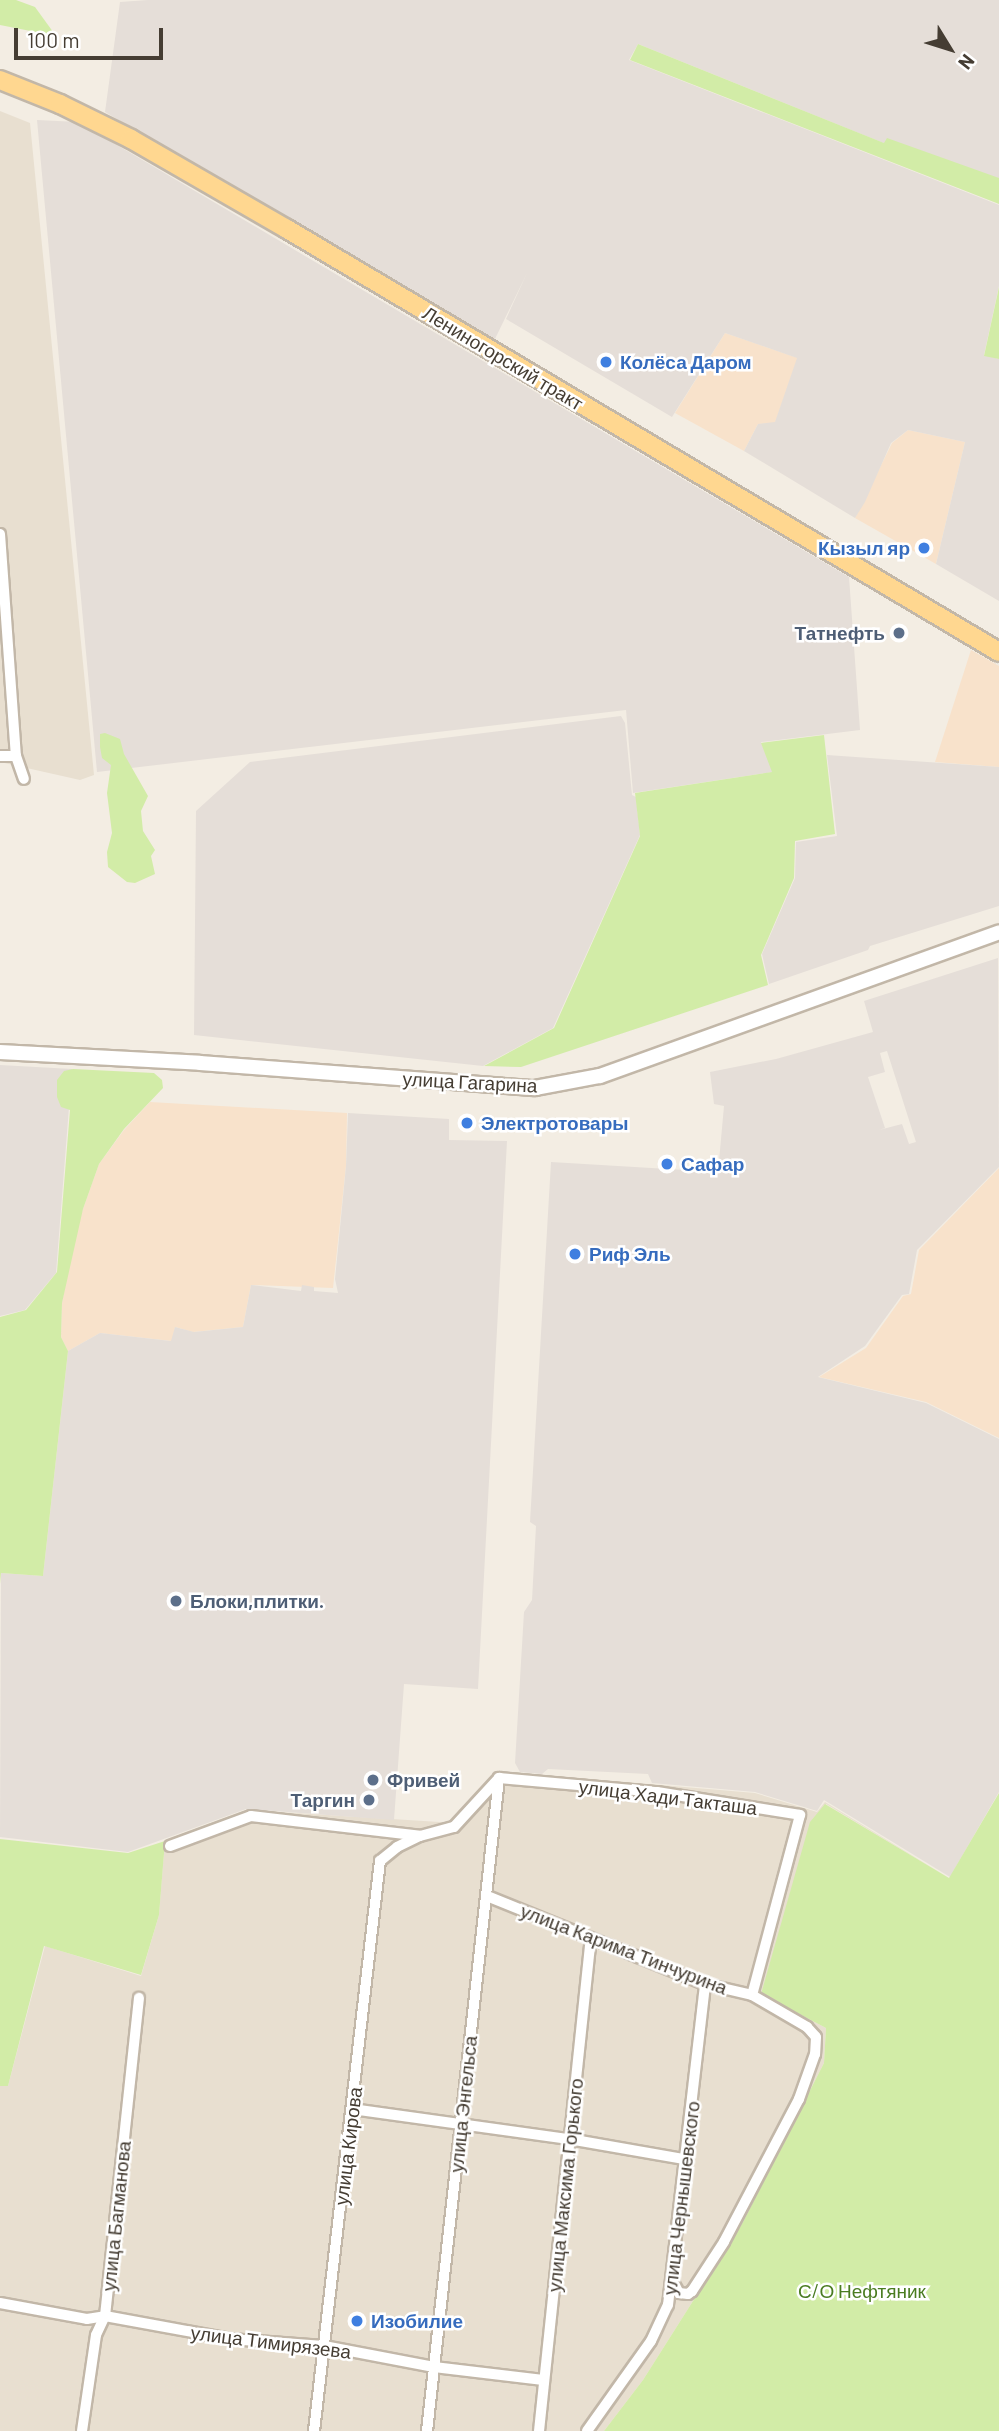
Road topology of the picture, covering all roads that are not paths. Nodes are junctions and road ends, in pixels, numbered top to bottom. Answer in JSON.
{"nodes":[{"id":1,"x":0,"y":80,"type":"edge"},
{"id":2,"x":0,"y":534,"type":"edge"},
{"id":3,"x":999,"y":652,"type":"edge"},
{"id":4,"x":0,"y":756,"type":"edge"},
{"id":5,"x":16,"y":756,"type":"junction"},
{"id":6,"x":24,"y":779,"type":"dead end"},
{"id":7,"x":999,"y":934,"type":"edge"},
{"id":8,"x":0,"y":1052,"type":"edge"},
{"id":9,"x":499,"y":1778,"type":"junction"},
{"id":10,"x":420,"y":1836,"type":"junction"},
{"id":11,"x":170,"y":1846,"type":"dead end"},
{"id":12,"x":486,"y":1896,"type":"junction"},
{"id":13,"x":591,"y":1939,"type":"junction"},
{"id":14,"x":705,"y":1984,"type":"junction"},
{"id":15,"x":752,"y":1995,"type":"junction"},
{"id":16,"x":139,"y":1998,"type":"dead end"},
{"id":17,"x":352,"y":2109,"type":"junction"},
{"id":18,"x":461,"y":2124,"type":"junction"},
{"id":19,"x":569,"y":2139,"type":"junction"},
{"id":20,"x":684,"y":2159,"type":"junction"},
{"id":21,"x":673,"y":2282,"type":"junction"},
{"id":22,"x":0,"y":2303,"type":"edge"},
{"id":23,"x":105,"y":2316,"type":"junction"},
{"id":24,"x":324,"y":2346,"type":"junction"},
{"id":25,"x":434,"y":2367,"type":"junction"},
{"id":26,"x":543,"y":2381,"type":"junction"},
{"id":27,"x":82,"y":2431,"type":"edge"},
{"id":28,"x":314,"y":2431,"type":"edge"},
{"id":29,"x":427,"y":2431,"type":"edge"},
{"id":30,"x":539,"y":2431,"type":"edge"},
{"id":31,"x":587,"y":2431,"type":"edge"}],
"edges":[{"from":1,"to":3,"type":"main road","name":"Лениногорский тракт"},
{"from":2,"to":5,"type":"street"},
{"from":4,"to":5,"type":"street"},
{"from":5,"to":6,"type":"street"},
{"from":7,"to":8,"type":"street","name":"улица Гагарина"},
{"from":9,"to":10,"type":"street"},
{"from":9,"to":12,"type":"street","name":"улица Энгельса"},
{"from":9,"to":15,"type":"street","name":"улица Хади Такташа"},
{"from":10,"to":11,"type":"street"},
{"from":10,"to":17,"type":"street","name":"улица Кирова"},
{"from":12,"to":13,"type":"street","name":"улица Карима Тинчурина"},
{"from":12,"to":18,"type":"street","name":"улица Энгельса"},
{"from":13,"to":14,"type":"street","name":"улица Карима Тинчурина"},
{"from":13,"to":19,"type":"street","name":"улица Максима Горького"},
{"from":14,"to":15,"type":"street","name":"улица Карима Тинчурина"},
{"from":14,"to":20,"type":"street","name":"улица Чернышевского"},
{"from":15,"to":21,"type":"street","name":"улица Карима Тинчурина"},
{"from":16,"to":23,"type":"street","name":"улица Багманова"},
{"from":17,"to":18,"type":"street"},
{"from":17,"to":24,"type":"street","name":"улица Кирова"},
{"from":18,"to":19,"type":"street"},
{"from":18,"to":25,"type":"street","name":"улица Энгельса"},
{"from":19,"to":20,"type":"street"},
{"from":19,"to":26,"type":"street","name":"улица Максима Горького"},
{"from":20,"to":21,"type":"street","name":"улица Чернышевского"},
{"from":21,"to":31,"type":"street","name":"улица Чернышевского"},
{"from":22,"to":23,"type":"street","name":"улица Тимирязева"},
{"from":23,"to":24,"type":"street","name":"улица Тимирязева"},
{"from":23,"to":27,"type":"street","name":"улица Багманова"},
{"from":24,"to":25,"type":"street","name":"улица Тимирязева"},
{"from":24,"to":28,"type":"street","name":"улица Кирова"},
{"from":25,"to":26,"type":"street","name":"улица Тимирязева"},
{"from":25,"to":29,"type":"street","name":"улица Энгельса"},
{"from":26,"to":30,"type":"street","name":"улица Максима Горького"}]}
